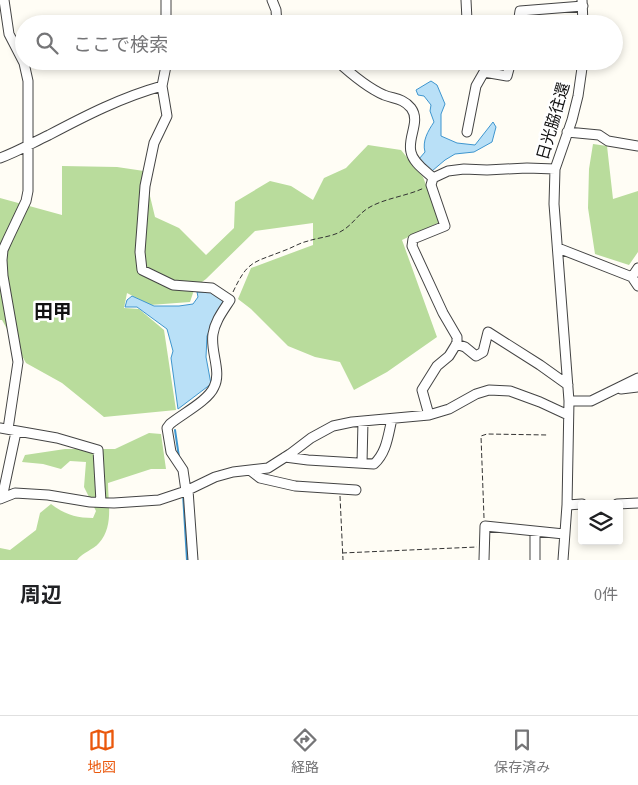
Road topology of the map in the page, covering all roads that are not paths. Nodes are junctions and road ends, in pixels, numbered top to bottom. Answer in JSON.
{"nodes":[{"id":1,"x":4,"y":0,"type":"edge"},
{"id":2,"x":166,"y":0,"type":"edge"},
{"id":3,"x":272,"y":0,"type":"edge"},
{"id":4,"x":466,"y":0,"type":"edge"},
{"id":5,"x":582,"y":3,"type":"edge"},
{"id":6,"x":166,"y":15,"type":"edge"},
{"id":7,"x":276,"y":15,"type":"edge"},
{"id":8,"x":468,"y":15,"type":"edge"},
{"id":9,"x":519,"y":15,"type":"edge"},
{"id":10,"x":4,"y":34,"type":"edge"},
{"id":11,"x":15,"y":50,"type":"edge"},
{"id":12,"x":26,"y":70,"type":"edge"},
{"id":13,"x":165,"y":70,"type":"edge"},
{"id":14,"x":347,"y":70,"type":"edge"},
{"id":15,"x":509,"y":70,"type":"edge"},
{"id":16,"x":582,"y":70,"type":"edge"},
{"id":17,"x":162,"y":86,"type":"junction"},
{"id":18,"x":467,"y":132,"type":"dead end"},
{"id":19,"x":567,"y":132,"type":"junction"},
{"id":20,"x":27,"y":145,"type":"junction"},
{"id":21,"x":638,"y":146,"type":"edge"},
{"id":22,"x":0,"y":158,"type":"edge"},
{"id":23,"x":555,"y":169,"type":"junction"},
{"id":24,"x":432,"y":181,"type":"junction"},
{"id":25,"x":558,"y":248,"type":"junction"},
{"id":26,"x":638,"y":268,"type":"edge"},
{"id":27,"x":632,"y":278,"type":"junction"},
{"id":28,"x":638,"y":286,"type":"edge"},
{"id":29,"x":456,"y":344,"type":"junction"},
{"id":30,"x":638,"y":378,"type":"edge"},
{"id":31,"x":568,"y":385,"type":"junction"},
{"id":32,"x":638,"y":387,"type":"edge"},
{"id":33,"x":600,"y":397,"type":"junction"},
{"id":34,"x":569,"y":400,"type":"junction"},
{"id":35,"x":429,"y":415,"type":"junction"},
{"id":36,"x":568,"y":415,"type":"junction"},
{"id":37,"x":392,"y":419,"type":"junction"},
{"id":38,"x":363,"y":421,"type":"junction"},
{"id":39,"x":8,"y":430,"type":"edge"},
{"id":40,"x":286,"y":457,"type":"junction"},
{"id":41,"x":362,"y":463,"type":"junction"},
{"id":42,"x":251,"y":471,"type":"junction"},
{"id":43,"x":187,"y":490,"type":"junction"},
{"id":44,"x":356,"y":490,"type":"dead end"},
{"id":45,"x":1,"y":499,"type":"edge"},
{"id":46,"x":101,"y":502,"type":"junction"},
{"id":47,"x":638,"y":503,"type":"edge"},
{"id":48,"x":578,"y":504,"type":"edge"},
{"id":49,"x":623,"y":504,"type":"edge"},
{"id":50,"x":567,"y":505,"type":"junction"},
{"id":51,"x":535,"y":532,"type":"junction"},
{"id":52,"x":564,"y":534,"type":"junction"},
{"id":53,"x":193,"y":560,"type":"edge"},
{"id":54,"x":484,"y":560,"type":"edge"},
{"id":55,"x":535,"y":560,"type":"edge"},
{"id":56,"x":563,"y":560,"type":"edge"}],
"edges":[{"from":1,"to":10,"type":"street"},
{"from":2,"to":6,"type":"street"},
{"from":3,"to":7,"type":"street"},
{"from":4,"to":8,"type":"street"},
{"from":5,"to":9,"type":"street"},
{"from":10,"to":11,"type":"street"},
{"from":12,"to":20,"type":"street"},
{"from":13,"to":17,"type":"street"},
{"from":14,"to":24,"type":"street"},
{"from":15,"to":18,"type":"street"},
{"from":16,"to":19,"type":"street","name":"日光脇往還"},
{"from":17,"to":20,"type":"street"},
{"from":17,"to":43,"type":"street"},
{"from":19,"to":21,"type":"street"},
{"from":19,"to":23,"type":"street","name":"日光脇往還"},
{"from":20,"to":22,"type":"street"},
{"from":20,"to":39,"type":"street"},
{"from":23,"to":24,"type":"street"},
{"from":23,"to":25,"type":"street","name":"日光脇往還"},
{"from":24,"to":29,"type":"street"},
{"from":25,"to":27,"type":"street"},
{"from":25,"to":31,"type":"street","name":"日光脇往還"},
{"from":26,"to":27,"type":"street"},
{"from":27,"to":28,"type":"street"},
{"from":29,"to":31,"type":"street"},
{"from":29,"to":35,"type":"street"},
{"from":30,"to":33,"type":"street"},
{"from":31,"to":34,"type":"street","name":"日光脇往還"},
{"from":32,"to":33,"type":"street"},
{"from":33,"to":34,"type":"street"},
{"from":34,"to":36,"type":"street","name":"日光脇往還"},
{"from":35,"to":36,"type":"street"},
{"from":35,"to":37,"type":"street"},
{"from":36,"to":50,"type":"street","name":"日光脇往還"},
{"from":37,"to":38,"type":"street"},
{"from":37,"to":41,"type":"street"},
{"from":38,"to":40,"type":"street"},
{"from":38,"to":41,"type":"street"},
{"from":39,"to":45,"type":"street"},
{"from":39,"to":46,"type":"street"},
{"from":40,"to":41,"type":"street"},
{"from":40,"to":42,"type":"street"},
{"from":42,"to":43,"type":"street"},
{"from":42,"to":44,"type":"street"},
{"from":43,"to":46,"type":"street"},
{"from":43,"to":53,"type":"street"},
{"from":45,"to":46,"type":"street"},
{"from":47,"to":49,"type":"street"},
{"from":48,"to":50,"type":"street"},
{"from":50,"to":52,"type":"street","name":"日光脇往還"},
{"from":51,"to":52,"type":"street"},
{"from":51,"to":54,"type":"street"},
{"from":51,"to":55,"type":"street"},
{"from":52,"to":56,"type":"street","name":"日光脇往還"}]}
